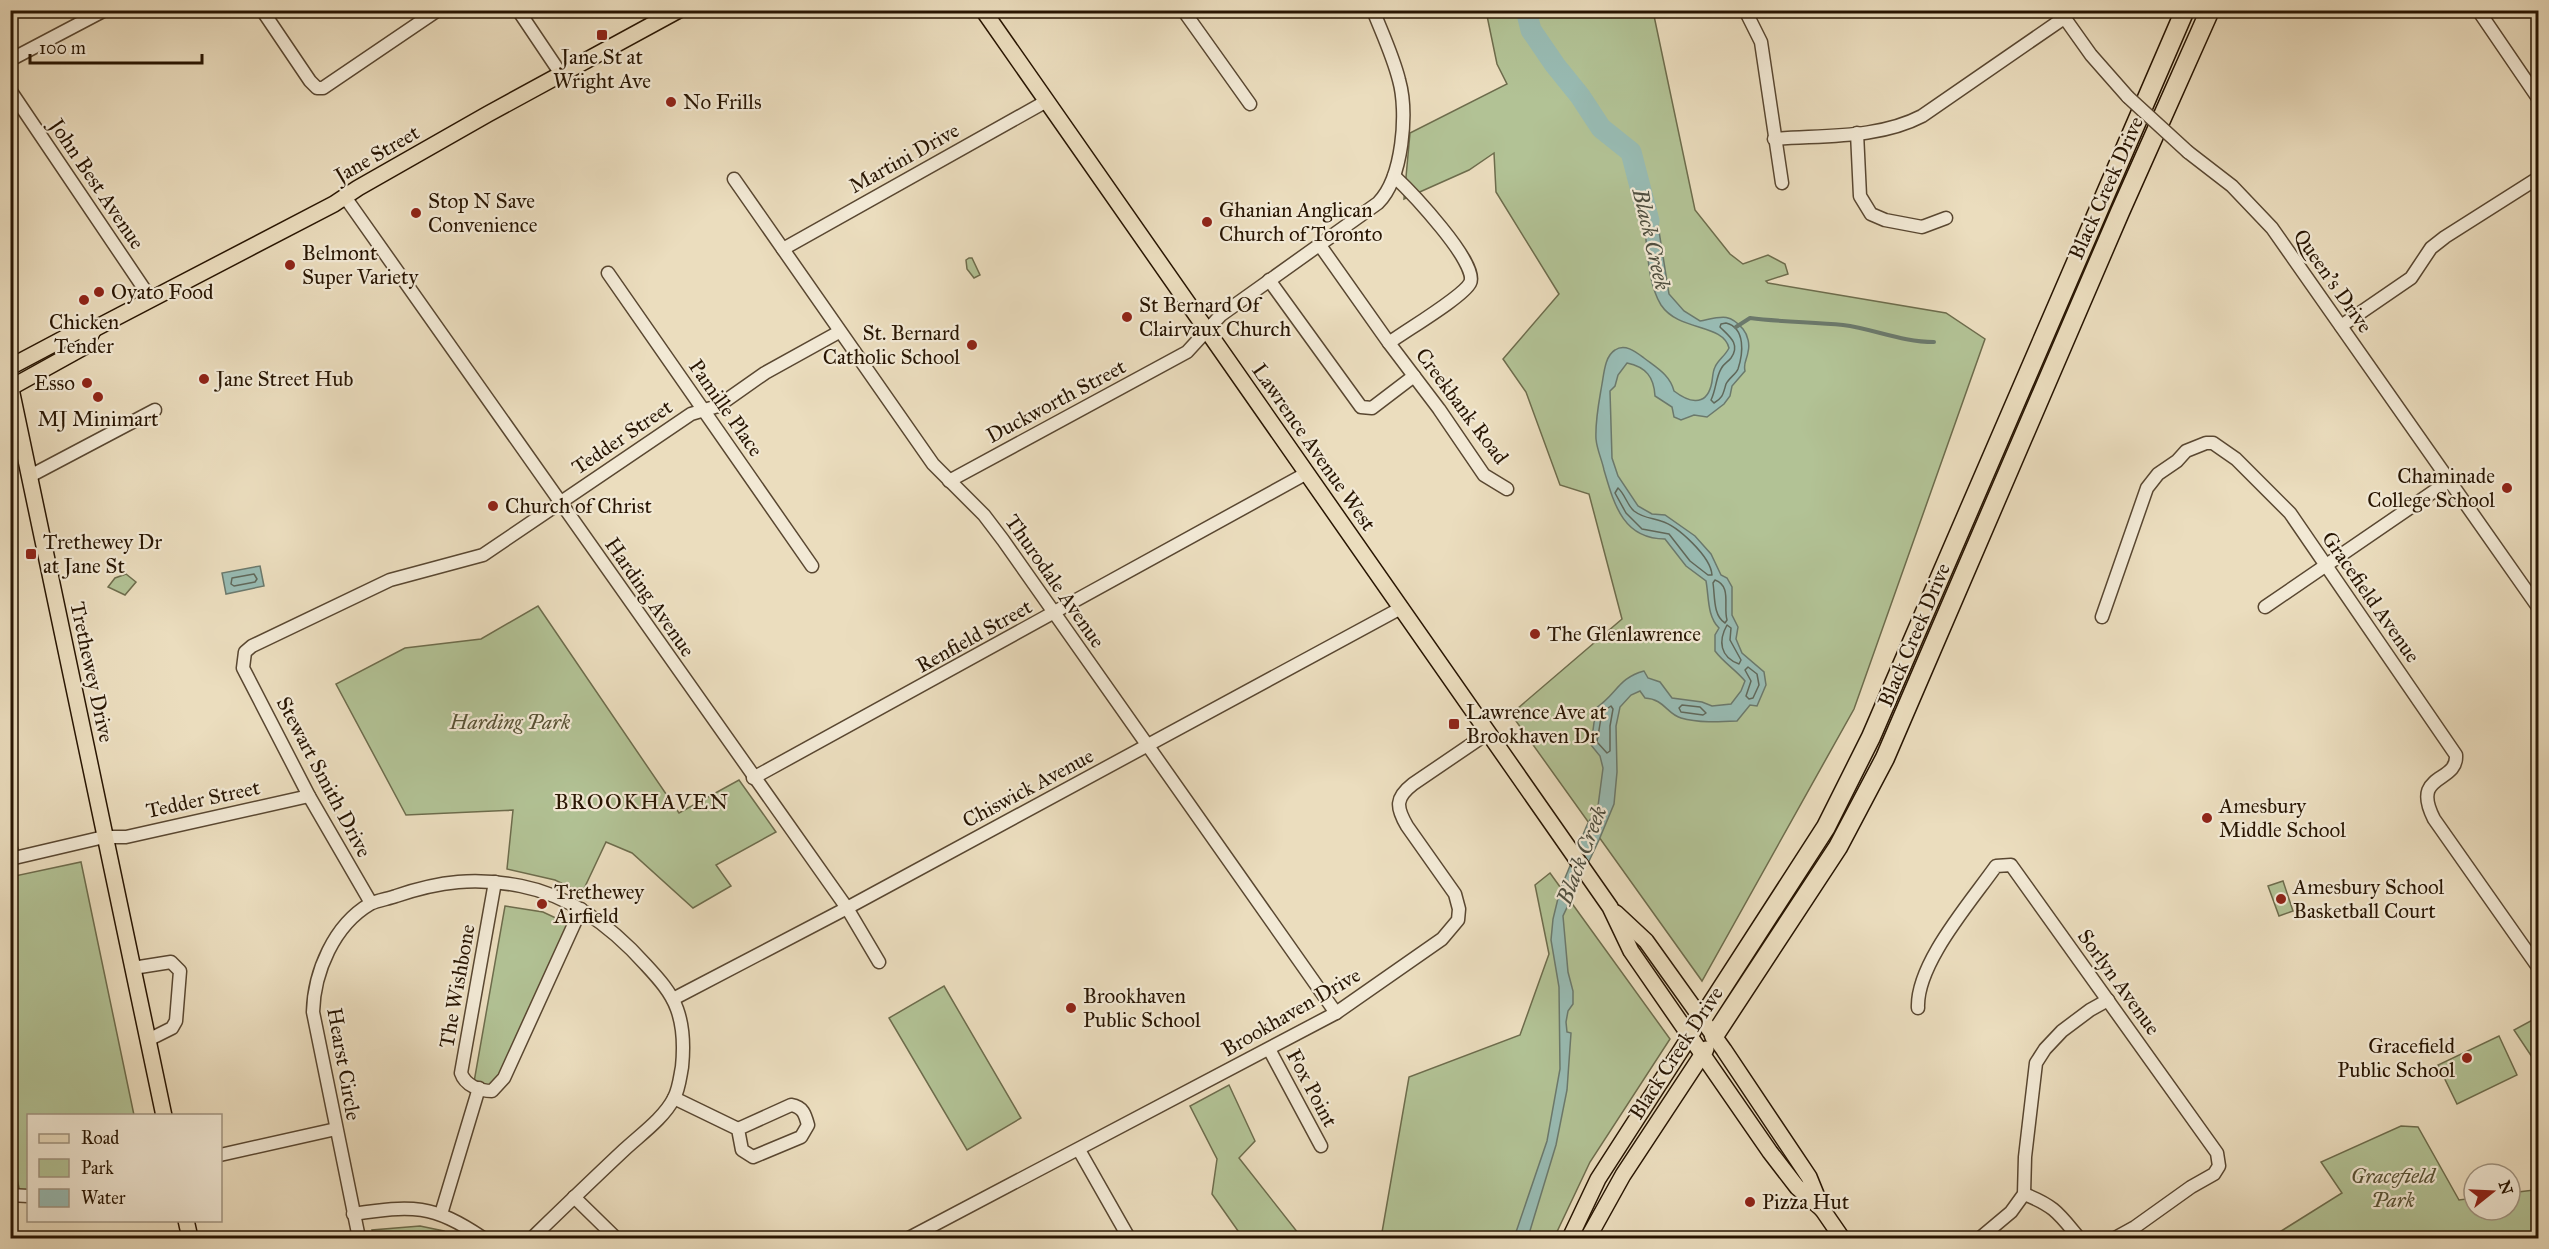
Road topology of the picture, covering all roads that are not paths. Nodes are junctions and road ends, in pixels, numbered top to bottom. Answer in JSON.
{"nodes":[{"id":1,"x":105,"y":10,"type":"edge"},
{"id":2,"x":262,"y":10,"type":"edge"},
{"id":3,"x":438,"y":10,"type":"edge"},
{"id":4,"x":518,"y":10,"type":"edge"},
{"id":5,"x":679,"y":10,"type":"edge"},
{"id":6,"x":1183,"y":10,"type":"edge"},
{"id":7,"x":1373,"y":10,"type":"edge"},
{"id":8,"x":1745,"y":10,"type":"edge"},
{"id":9,"x":2186,"y":10,"type":"edge"},
{"id":10,"x":2210,"y":10,"type":"edge"},
{"id":11,"x":2478,"y":10,"type":"edge"},
{"id":12,"x":987,"y":12,"type":"edge"},
{"id":13,"x":2061,"y":14,"type":"edge"},
{"id":14,"x":10,"y":60,"type":"edge"},
{"id":15,"x":561,"y":74,"type":"junction"},
{"id":16,"x":10,"y":90,"type":"edge"},
{"id":17,"x":2538,"y":98,"type":"edge"},
{"id":18,"x":1045,"y":102,"type":"junction"},
{"id":19,"x":1250,"y":104,"type":"dead end"},
{"id":20,"x":1857,"y":133,"type":"junction"},
{"id":21,"x":1774,"y":139,"type":"junction"},
{"id":22,"x":1394,"y":176,"type":"junction"},
{"id":23,"x":2538,"y":178,"type":"edge"},
{"id":24,"x":734,"y":179,"type":"dead end"},
{"id":25,"x":1782,"y":183,"type":"dead end"},
{"id":26,"x":345,"y":197,"type":"junction"},
{"id":27,"x":1946,"y":218,"type":"dead end"},
{"id":28,"x":1319,"y":244,"type":"junction"},
{"id":29,"x":783,"y":249,"type":"junction"},
{"id":30,"x":608,"y":273,"type":"dead end"},
{"id":31,"x":1269,"y":280,"type":"junction"},
{"id":32,"x":151,"y":299,"type":"junction"},
{"id":33,"x":2341,"y":326,"type":"junction"},
{"id":34,"x":94,"y":329,"type":"junction"},
{"id":35,"x":1207,"y":331,"type":"junction"},
{"id":36,"x":839,"y":332,"type":"junction"},
{"id":37,"x":1389,"y":343,"type":"junction"},
{"id":38,"x":10,"y":367,"type":"edge"},
{"id":39,"x":1414,"y":376,"type":"junction"},
{"id":40,"x":11,"y":387,"type":"edge"},
{"id":41,"x":155,"y":410,"type":"dead end"},
{"id":42,"x":704,"y":411,"type":"junction"},
{"id":43,"x":1307,"y":473,"type":"junction"},
{"id":44,"x":30,"y":476,"type":"junction"},
{"id":45,"x":949,"y":481,"type":"junction"},
{"id":46,"x":2450,"y":481,"type":"junction"},
{"id":47,"x":1507,"y":489,"type":"dead end"},
{"id":48,"x":560,"y":501,"type":"junction"},
{"id":49,"x":2325,"y":565,"type":"junction"},
{"id":50,"x":812,"y":566,"type":"dead end"},
{"id":51,"x":2265,"y":607,"type":"dead end"},
{"id":52,"x":2538,"y":607,"type":"edge"},
{"id":53,"x":1401,"y":608,"type":"junction"},
{"id":54,"x":1054,"y":614,"type":"junction"},
{"id":55,"x":2102,"y":617,"type":"dead end"},
{"id":56,"x":243,"y":668,"type":"joint"},
{"id":57,"x":1488,"y":733,"type":"junction"},
{"id":58,"x":1147,"y":745,"type":"junction"},
{"id":59,"x":753,"y":778,"type":"junction"},
{"id":60,"x":309,"y":796,"type":"junction"},
{"id":61,"x":104,"y":837,"type":"junction"},
{"id":62,"x":10,"y":844,"type":"edge"},
{"id":63,"x":12,"y":858,"type":"edge"},
{"id":64,"x":495,"y":882,"type":"junction"},
{"id":65,"x":371,"y":903,"type":"junction"},
{"id":66,"x":1610,"y":907,"type":"junction"},
{"id":67,"x":847,"y":908,"type":"junction"},
{"id":68,"x":581,"y":909,"type":"junction"},
{"id":69,"x":879,"y":962,"type":"dead end"},
{"id":70,"x":2538,"y":967,"type":"edge"},
{"id":71,"x":133,"y":968,"type":"junction"},
{"id":72,"x":673,"y":999,"type":"junction"},
{"id":73,"x":2108,"y":1000,"type":"junction"},
{"id":74,"x":1918,"y":1008,"type":"dead end"},
{"id":75,"x":1336,"y":1013,"type":"junction"},
{"id":76,"x":1702,"y":1019,"type":"junction"},
{"id":77,"x":1714,"y":1036,"type":"junction"},
{"id":78,"x":1690,"y":1037,"type":"junction"},
{"id":79,"x":148,"y":1040,"type":"junction"},
{"id":80,"x":1269,"y":1049,"type":"junction"},
{"id":81,"x":1702,"y":1055,"type":"junction"},
{"id":82,"x":478,"y":1088,"type":"junction"},
{"id":83,"x":674,"y":1098,"type":"junction"},
{"id":84,"x":164,"y":1114,"type":"edge"},
{"id":85,"x":336,"y":1129,"type":"junction"},
{"id":86,"x":738,"y":1129,"type":"junction"},
{"id":87,"x":1321,"y":1146,"type":"dead end"},
{"id":88,"x":1079,"y":1150,"type":"junction"},
{"id":89,"x":222,"y":1155,"type":"edge"},
{"id":90,"x":11,"y":1191,"type":"edge"},
{"id":91,"x":2024,"y":1194,"type":"junction"},
{"id":92,"x":27,"y":1196,"type":"edge"},
{"id":93,"x":574,"y":1197,"type":"junction"},
{"id":94,"x":1822,"y":1209,"type":"junction"},
{"id":95,"x":353,"y":1214,"type":"junction"},
{"id":96,"x":441,"y":1214,"type":"junction"},
{"id":97,"x":186,"y":1222,"type":"edge"},
{"id":98,"x":927,"y":1234,"type":"edge"},
{"id":99,"x":190,"y":1239,"type":"edge"},
{"id":100,"x":359,"y":1239,"type":"edge"},
{"id":101,"x":483,"y":1239,"type":"edge"},
{"id":102,"x":532,"y":1239,"type":"edge"},
{"id":103,"x":616,"y":1239,"type":"edge"},
{"id":104,"x":909,"y":1239,"type":"edge"},
{"id":105,"x":1129,"y":1239,"type":"edge"},
{"id":106,"x":1570,"y":1239,"type":"edge"},
{"id":107,"x":1588,"y":1239,"type":"edge"},
{"id":108,"x":1842,"y":1239,"type":"edge"},
{"id":109,"x":1980,"y":1239,"type":"edge"},
{"id":110,"x":2079,"y":1239,"type":"edge"},
{"id":111,"x":2115,"y":1239,"type":"edge"}],
"edges":[{"from":1,"to":14,"type":"street"},
{"from":2,"to":3,"type":"street"},
{"from":4,"to":15,"type":"street"},
{"from":5,"to":15,"type":"main road","name":"Jane Street"},
{"from":6,"to":19,"type":"street"},
{"from":7,"to":22,"type":"street","name":"Duckworth Street"},
{"from":8,"to":21,"type":"street"},
{"from":9,"to":76,"type":"highway","name":"Black Creek Drive"},
{"from":10,"to":77,"type":"highway","name":"Black Creek Drive"},
{"from":11,"to":17,"type":"street"},
{"from":12,"to":18,"type":"main road","name":"Lawrence Avenue West"},
{"from":13,"to":20,"type":"street"},
{"from":13,"to":33,"type":"street","name":"Queen's Drive","bridge":true},
{"from":15,"to":26,"type":"main road","name":"Jane Street"},
{"from":16,"to":32,"type":"street","name":"John Best Avenue"},
{"from":18,"to":29,"type":"street","name":"Martini Drive"},
{"from":18,"to":35,"type":"main road","name":"Lawrence Avenue West"},
{"from":20,"to":21,"type":"street"},
{"from":20,"to":27,"type":"street"},
{"from":21,"to":25,"type":"street"},
{"from":22,"to":28,"type":"street","name":"Duckworth Street"},
{"from":22,"to":37,"type":"street"},
{"from":23,"to":33,"type":"street"},
{"from":24,"to":29,"type":"street","name":"Thurodale Avenue"},
{"from":26,"to":32,"type":"main road","name":"Jane Street"},
{"from":26,"to":48,"type":"street","name":"Harding Avenue"},
{"from":28,"to":31,"type":"street","name":"Duckworth Street"},
{"from":28,"to":37,"type":"street","name":"Creekbank Road"},
{"from":29,"to":36,"type":"street","name":"Thurodale Avenue"},
{"from":30,"to":42,"type":"street","name":"Pamille Place"},
{"from":31,"to":35,"type":"street","name":"Duckworth Street"},
{"from":31,"to":39,"type":"street"},
{"from":32,"to":34,"type":"main road","name":"Jane Street"},
{"from":33,"to":46,"type":"street","name":"Queen's Drive"},
{"from":34,"to":38,"type":"main road","name":"Jane Street"},
{"from":34,"to":40,"type":"main road","name":"Jane Street"},
{"from":35,"to":43,"type":"main road","name":"Lawrence Avenue West"},
{"from":35,"to":45,"type":"street","name":"Duckworth Street"},
{"from":36,"to":42,"type":"street","name":"Tedder Street"},
{"from":36,"to":45,"type":"street","name":"Thurodale Avenue"},
{"from":37,"to":39,"type":"street","name":"Creekbank Road"},
{"from":39,"to":47,"type":"street","name":"Creekbank Road"},
{"from":40,"to":44,"type":"main road","name":"Trethewey Drive"},
{"from":41,"to":44,"type":"street"},
{"from":42,"to":48,"type":"street","name":"Tedder Street"},
{"from":42,"to":50,"type":"street","name":"Pamille Place"},
{"from":43,"to":53,"type":"main road","name":"Lawrence Avenue West"},
{"from":43,"to":54,"type":"street","name":"Renfield Street"},
{"from":44,"to":61,"type":"main road","name":"Trethewey Drive"},
{"from":45,"to":54,"type":"street","name":"Thurodale Avenue"},
{"from":46,"to":49,"type":"street"},
{"from":46,"to":52,"type":"street","name":"Queen's Drive"},
{"from":48,"to":56,"type":"street","name":"Tedder Street"},
{"from":48,"to":59,"type":"street","name":"Harding Avenue"},
{"from":49,"to":51,"type":"street"},
{"from":49,"to":55,"type":"street","name":"Gracefield Avenue"},
{"from":49,"to":70,"type":"street","name":"Gracefield Avenue"},
{"from":53,"to":57,"type":"main road","name":"Lawrence Avenue West"},
{"from":53,"to":58,"type":"street","name":"Chiswick Avenue"},
{"from":54,"to":58,"type":"street","name":"Thurodale Avenue"},
{"from":54,"to":59,"type":"street","name":"Renfield Street"},
{"from":56,"to":60,"type":"street","name":"Stewart Smith Drive"},
{"from":57,"to":66,"type":"main road","name":"Lawrence Avenue West"},
{"from":57,"to":75,"type":"street","name":"Brookhaven Drive"},
{"from":58,"to":67,"type":"street","name":"Chiswick Avenue"},
{"from":58,"to":75,"type":"street","name":"Thurodale Avenue"},
{"from":59,"to":67,"type":"street","name":"Harding Avenue"},
{"from":60,"to":61,"type":"street","name":"Tedder Street"},
{"from":60,"to":65,"type":"street","name":"Stewart Smith Drive"},
{"from":61,"to":63,"type":"street","name":"Tedder Street"},
{"from":61,"to":71,"type":"main road","name":"Trethewey Drive"},
{"from":62,"to":63,"type":"street"},
{"from":64,"to":65,"type":"street","name":"Hearst Circle"},
{"from":64,"to":68,"type":"street","name":"Hearst Circle"},
{"from":64,"to":82,"type":"street","name":"The Wishbone"},
{"from":65,"to":85,"type":"street","name":"Hearst Circle"},
{"from":66,"to":76,"type":"main road","name":"Lawrence Avenue West"},
{"from":66,"to":78,"type":"main road","name":"Lawrence Avenue West"},
{"from":67,"to":69,"type":"street","name":"Harding Avenue"},
{"from":67,"to":72,"type":"street","name":"Chiswick Avenue"},
{"from":68,"to":72,"type":"street","name":"Hearst Circle"},
{"from":68,"to":82,"type":"street"},
{"from":71,"to":79,"type":"main road","name":"Trethewey Drive"},
{"from":71,"to":79,"type":"street"},
{"from":72,"to":83,"type":"street","name":"Hearst Circle"},
{"from":73,"to":74,"type":"street","name":"Sorlyn Avenue"},
{"from":73,"to":91,"type":"street"},
{"from":73,"to":111,"type":"street","name":"Sorlyn Avenue"},
{"from":75,"to":80,"type":"street","name":"Brookhaven Drive"},
{"from":76,"to":77,"type":"main road","name":"Lawrence Avenue West"},
{"from":76,"to":78,"type":"main road","name":"Black Creek Drive"},
{"from":77,"to":81,"type":"main road","name":"Black Creek Drive"},
{"from":77,"to":94,"type":"main road","name":"Lawrence Avenue West"},
{"from":78,"to":81,"type":"main road","name":"Lawrence Avenue West"},
{"from":78,"to":106,"type":"main road","name":"Black Creek Drive"},
{"from":79,"to":84,"type":"main road","name":"Trethewey Drive"},
{"from":80,"to":87,"type":"street","name":"Fox Point"},
{"from":80,"to":88,"type":"street","name":"Brookhaven Drive"},
{"from":81,"to":94,"type":"main road","name":"Lawrence Avenue West"},
{"from":81,"to":107,"type":"main road","name":"Black Creek Drive"},
{"from":82,"to":96,"type":"street"},
{"from":83,"to":86,"type":"street"},
{"from":83,"to":93,"type":"street","name":"Hearst Circle"},
{"from":85,"to":89,"type":"street"},
{"from":85,"to":95,"type":"street","name":"Hearst Circle"},
{"from":86,"to":86,"type":"street"},
{"from":88,"to":98,"type":"street","name":"Brookhaven Drive"},
{"from":88,"to":105,"type":"street"},
{"from":90,"to":92,"type":"street"},
{"from":91,"to":109,"type":"street"},
{"from":91,"to":110,"type":"street"},
{"from":93,"to":102,"type":"street","name":"Hearst Circle"},
{"from":93,"to":103,"type":"street"},
{"from":94,"to":108,"type":"main road","name":"Lawrence Avenue West"},
{"from":95,"to":96,"type":"street"},
{"from":95,"to":100,"type":"street","name":"Hearst Circle"},
{"from":96,"to":101,"type":"street"},
{"from":97,"to":99,"type":"main road"},
{"from":98,"to":104,"type":"street","name":"Brookhaven Drive"}]}
